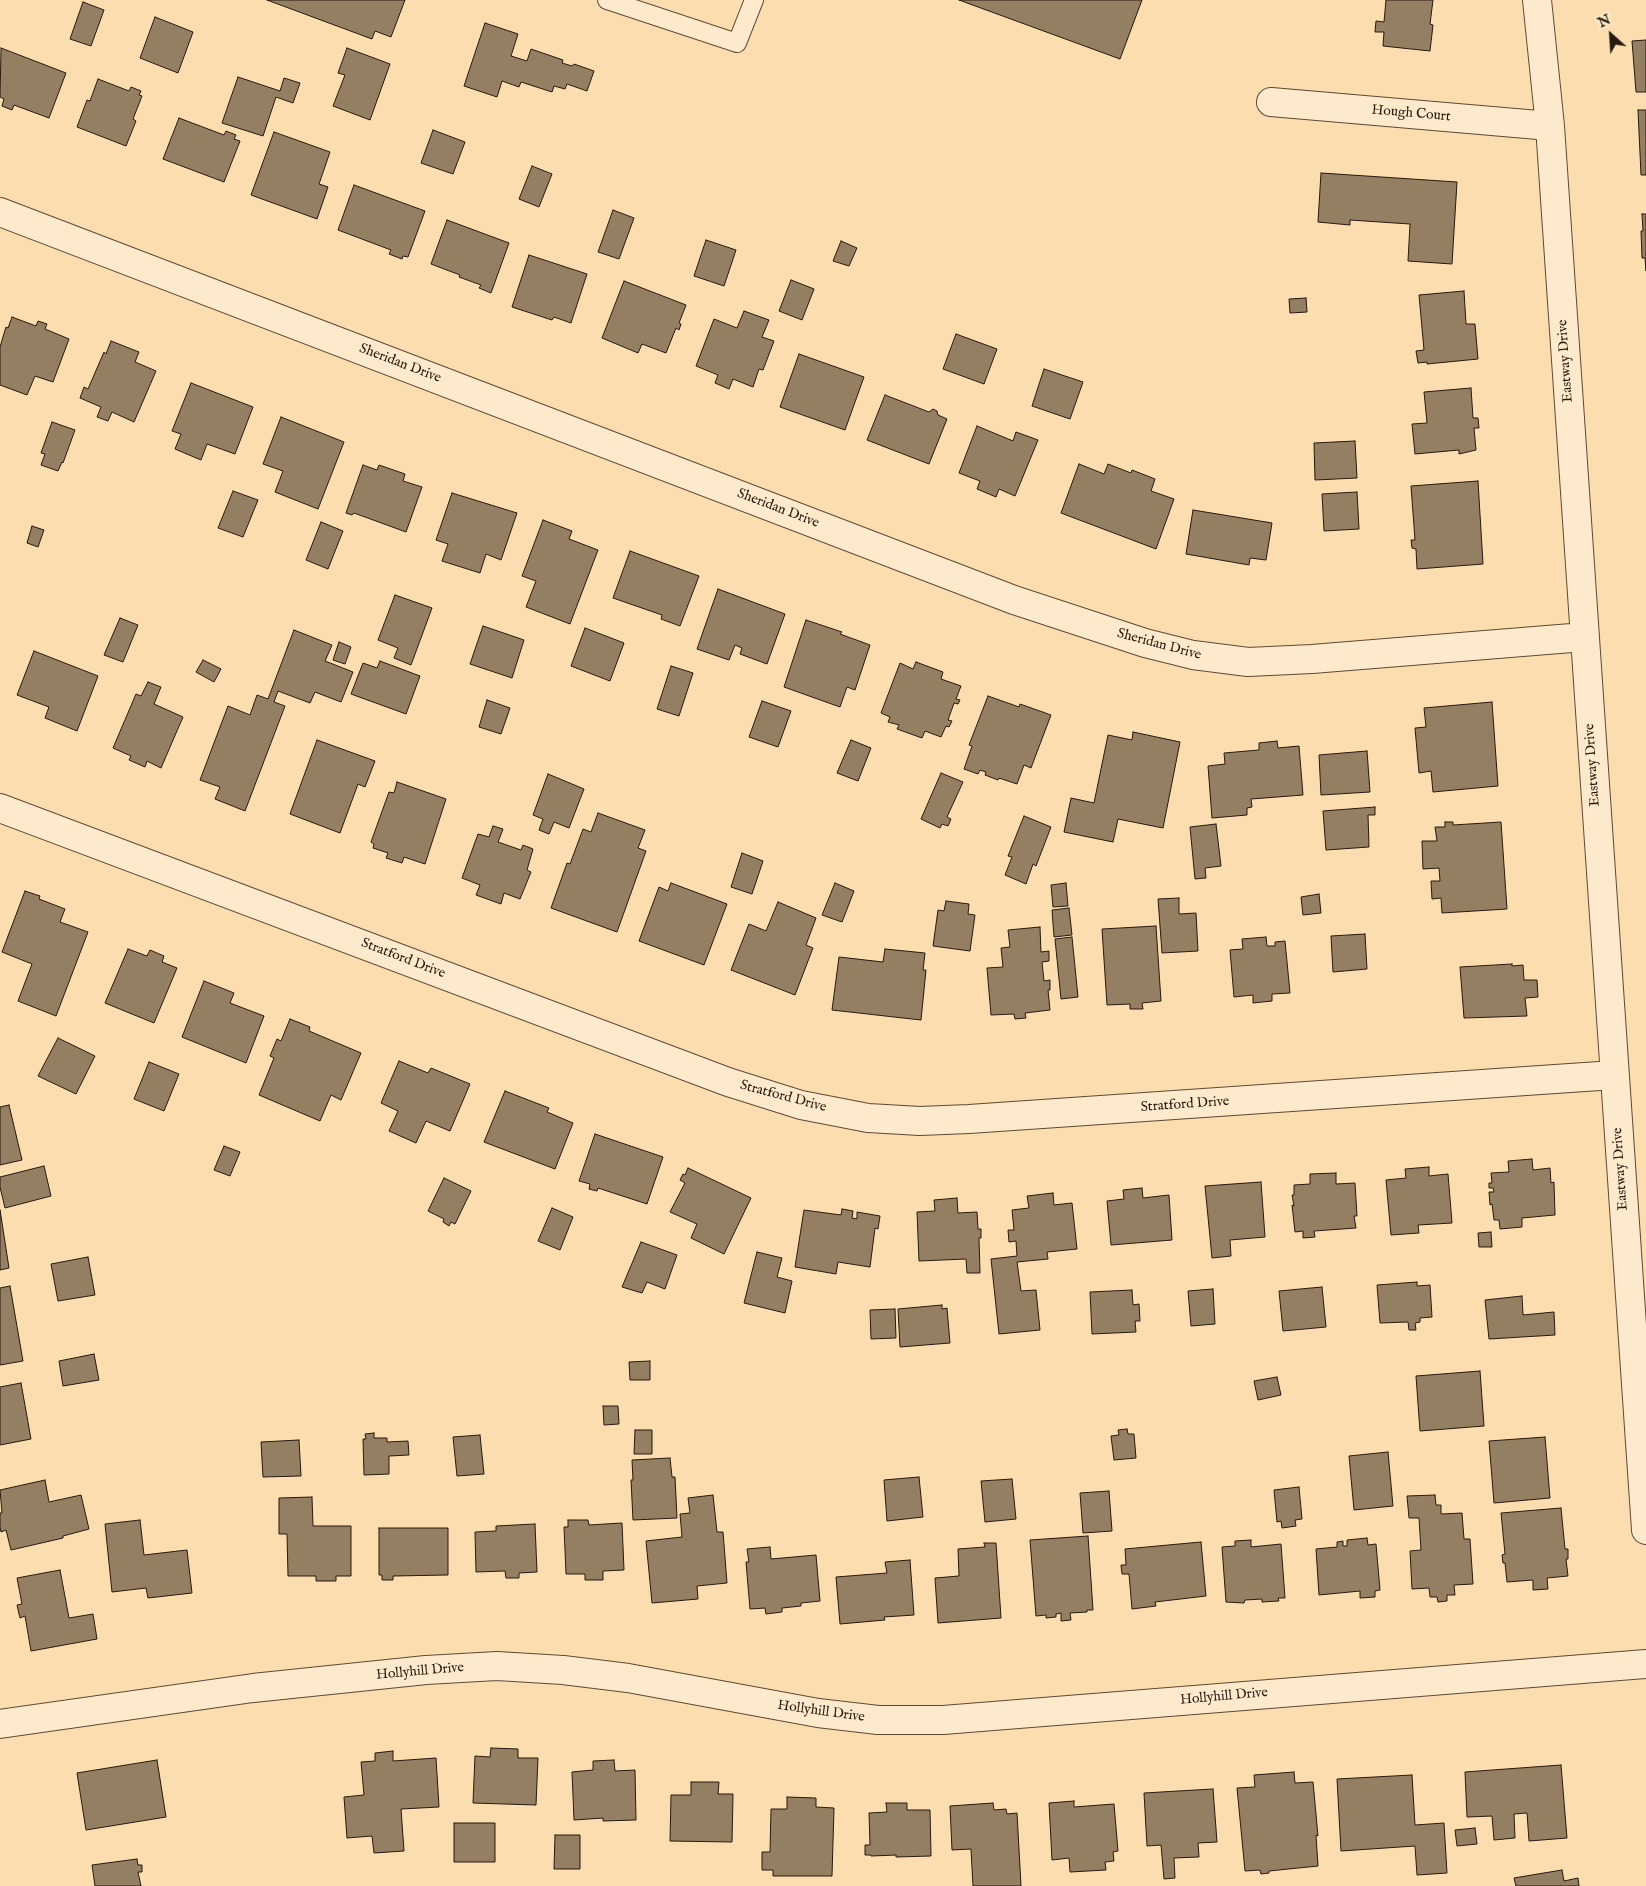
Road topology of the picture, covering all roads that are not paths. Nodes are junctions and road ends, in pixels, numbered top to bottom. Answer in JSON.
{"nodes":[{"id":1,"x":607,"y":0,"type":"edge"},
{"id":2,"x":754,"y":0,"type":"edge"},
{"id":3,"x":1537,"y":0,"type":"edge"},
{"id":4,"x":1271,"y":102,"type":"dead end"},
{"id":5,"x":1550,"y":126,"type":"junction"},
{"id":6,"x":0,"y":212,"type":"edge"},
{"id":7,"x":1584,"y":637,"type":"junction"},
{"id":8,"x":0,"y":808,"type":"edge"},
{"id":9,"x":1614,"y":1075,"type":"junction"},
{"id":10,"x":1646,"y":1530,"type":"edge"},
{"id":11,"x":1646,"y":1664,"type":"edge"},
{"id":12,"x":0,"y":1724,"type":"edge"}],
"edges":[{"from":1,"to":2,"type":"lane"},
{"from":3,"to":5,"type":"street","name":"Eastway Drive"},
{"from":4,"to":5,"type":"street","name":"Hough Court"},
{"from":5,"to":7,"type":"street","name":"Eastway Drive"},
{"from":6,"to":7,"type":"street","name":"Sheridan Drive"},
{"from":7,"to":9,"type":"street","name":"Eastway Drive"},
{"from":8,"to":9,"type":"street","name":"Stratford Drive"},
{"from":9,"to":10,"type":"street","name":"Eastway Drive"},
{"from":11,"to":12,"type":"street","name":"Hollyhill Drive"}]}
